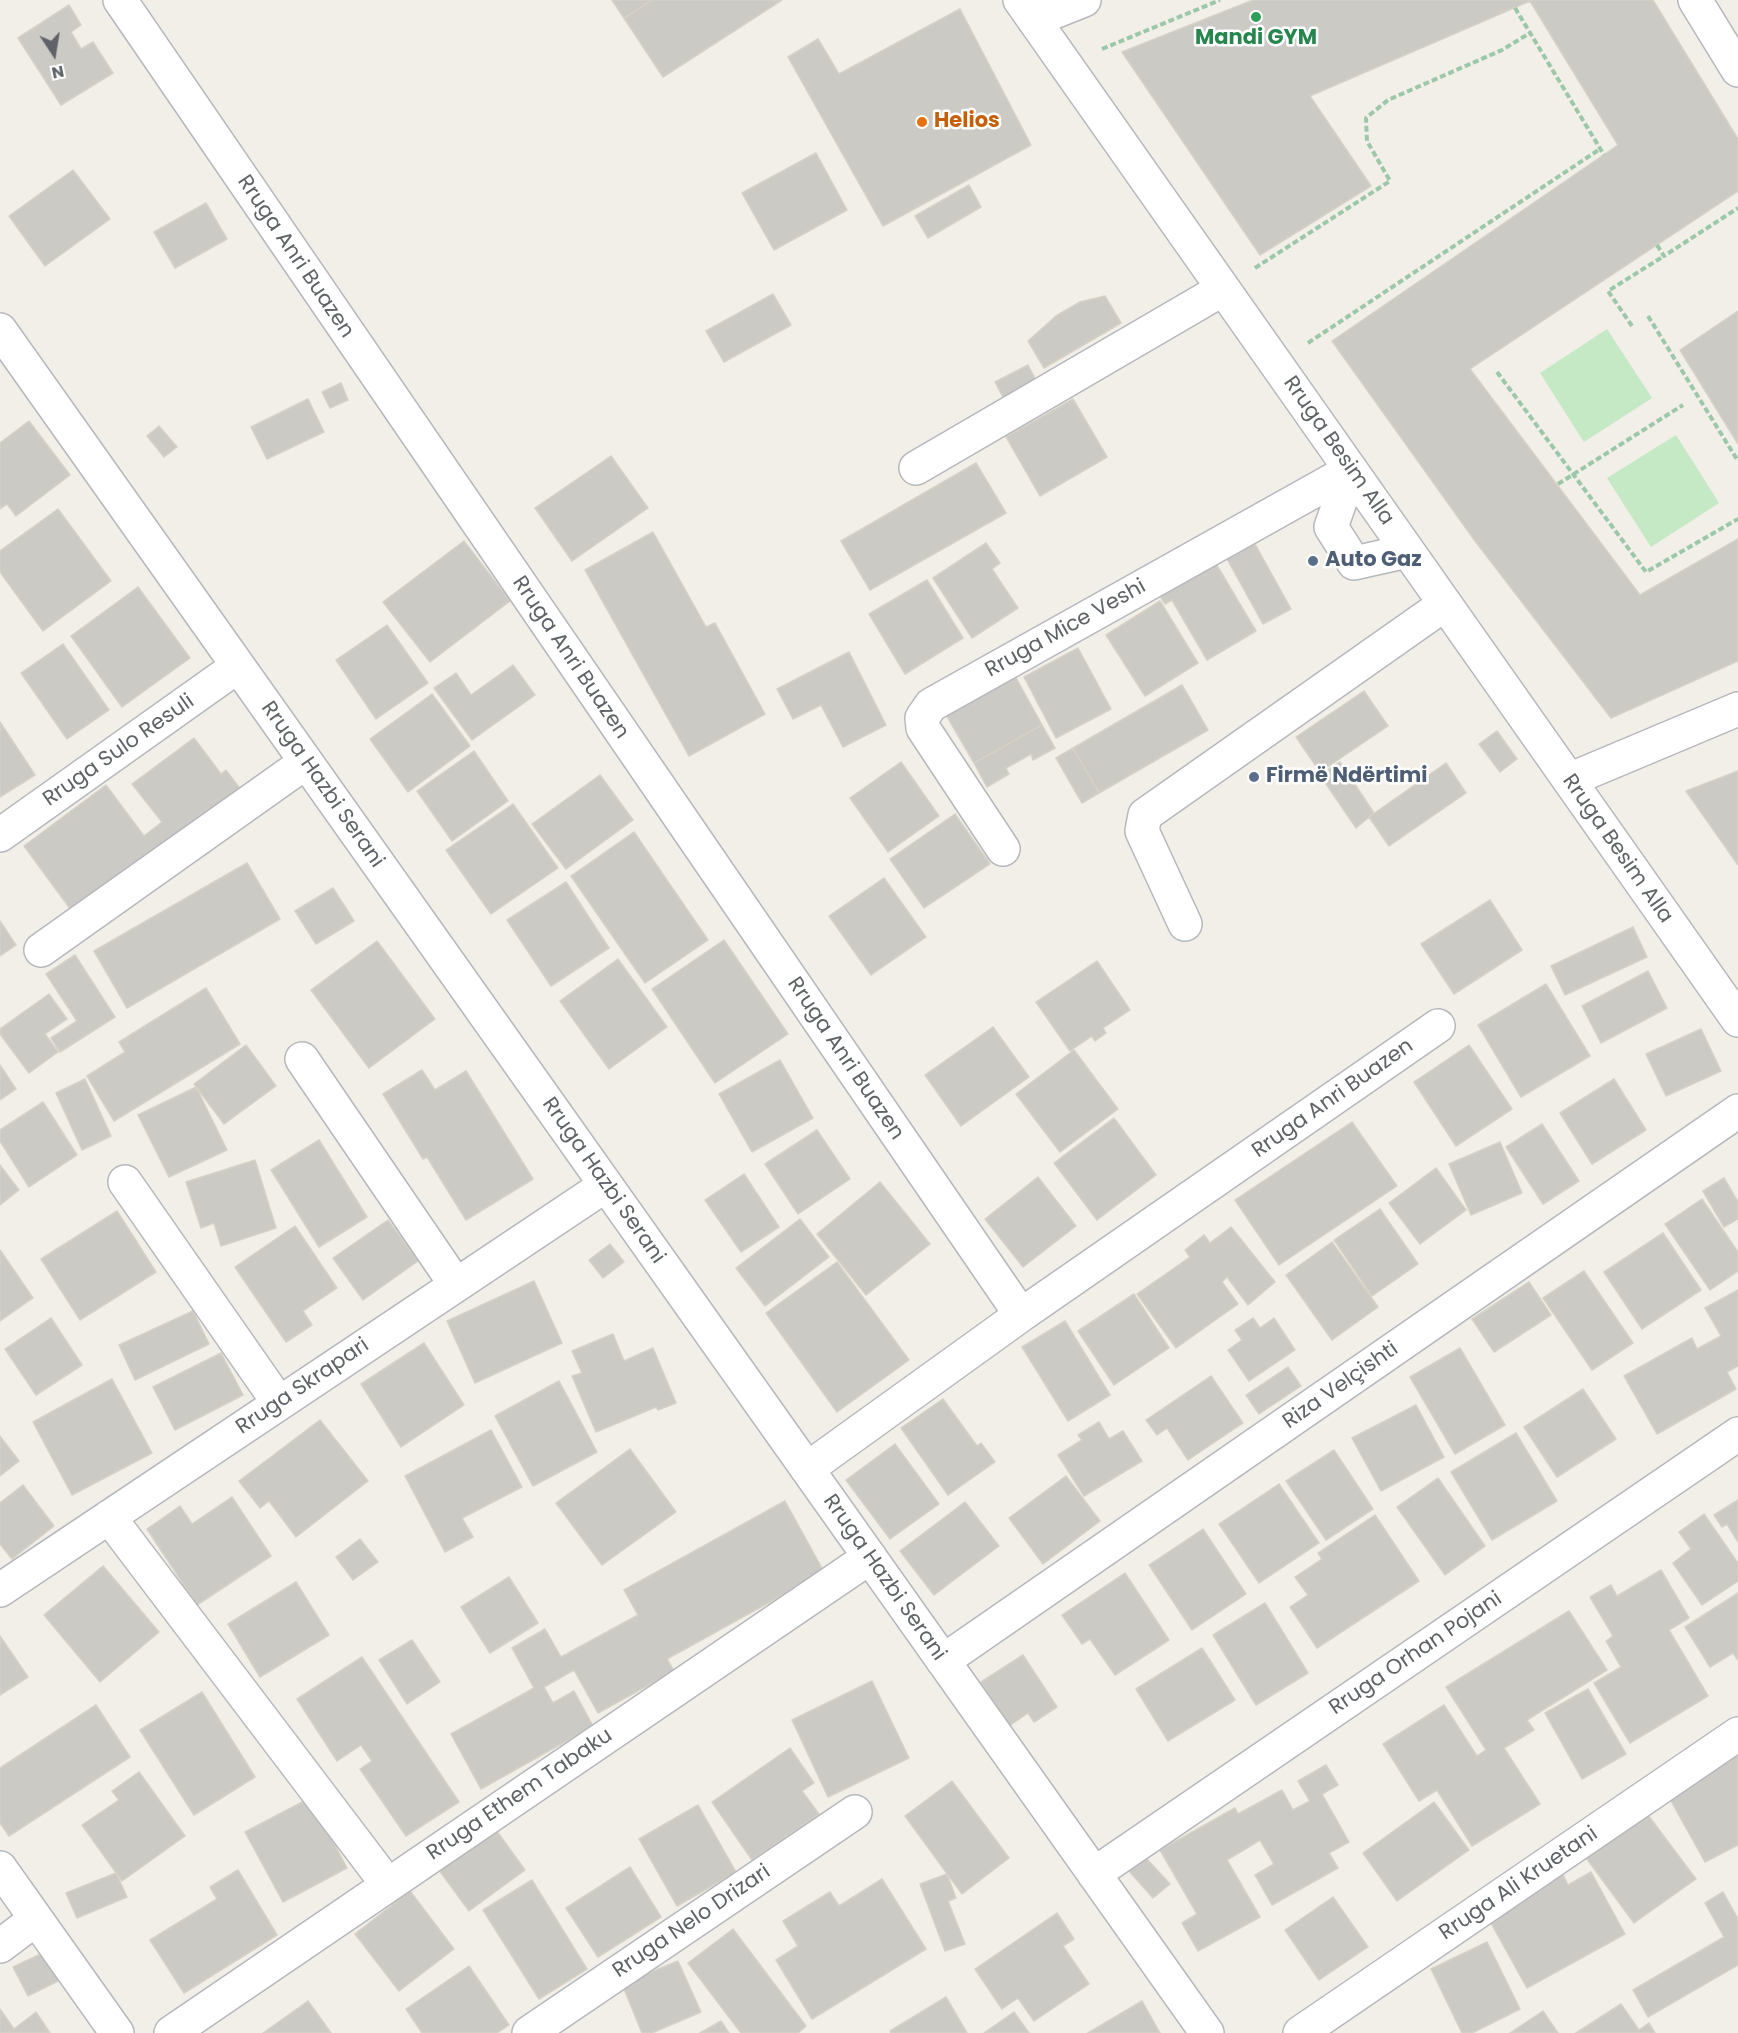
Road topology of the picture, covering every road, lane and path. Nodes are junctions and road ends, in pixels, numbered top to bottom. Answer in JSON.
{"nodes":[{"id":1,"x":120,"y":0,"type":"edge"},
{"id":2,"x":1084,"y":0,"type":"edge"},
{"id":3,"x":1220,"y":0,"type":"edge"},
{"id":4,"x":1695,"y":0,"type":"edge"},
{"id":5,"x":1515,"y":8,"type":"dead end"},
{"id":6,"x":1027,"y":10,"type":"edge"},
{"id":7,"x":1530,"y":33,"type":"junction"},
{"id":8,"x":1108,"y":57,"type":"dead end"},
{"id":9,"x":1738,"y":70,"type":"edge"},
{"id":10,"x":1600,"y":149,"type":"junction"},
{"id":11,"x":1604,"y":155,"type":"dead end"},
{"id":12,"x":1738,"y":208,"type":"edge"},
{"id":13,"x":1657,"y":245,"type":"dead end"},
{"id":14,"x":1664,"y":256,"type":"junction"},
{"id":15,"x":1248,"y":259,"type":"dead end"},
{"id":16,"x":1223,"y":289,"type":"junction"},
{"id":17,"x":1647,"y":316,"type":"dead end"},
{"id":18,"x":1632,"y":326,"type":"dead end"},
{"id":19,"x":1,"y":332,"type":"edge"},
{"id":20,"x":1277,"y":366,"type":"junction"},
{"id":21,"x":1497,"y":372,"type":"dead end"},
{"id":22,"x":1683,"y":405,"type":"dead end"},
{"id":23,"x":1738,"y":461,"type":"edge"},
{"id":24,"x":916,"y":468,"type":"dead end"},
{"id":25,"x":1351,"y":470,"type":"junction"},
{"id":26,"x":1574,"y":474,"type":"junction"},
{"id":27,"x":1558,"y":484,"type":"dead end"},
{"id":28,"x":1738,"y":519,"type":"edge"},
{"id":29,"x":1408,"y":551,"type":"junction"},
{"id":30,"x":1445,"y":604,"type":"junction"},
{"id":31,"x":238,"y":666,"type":"junction"},
{"id":32,"x":1738,"y":709,"type":"edge"},
{"id":33,"x":306,"y":762,"type":"junction"},
{"id":34,"x":1569,"y":780,"type":"junction"},
{"id":35,"x":0,"y":835,"type":"edge"},
{"id":36,"x":1003,"y":849,"type":"dead end"},
{"id":37,"x":1185,"y":924,"type":"dead end"},
{"id":38,"x":41,"y":950,"type":"dead end"},
{"id":39,"x":1738,"y":1019,"type":"edge"},
{"id":40,"x":1438,"y":1026,"type":"dead end"},
{"id":41,"x":302,"y":1059,"type":"dead end"},
{"id":42,"x":1738,"y":1111,"type":"edge"},
{"id":43,"x":124,"y":1182,"type":"dead end"},
{"id":44,"x":606,"y":1185,"type":"junction"},
{"id":45,"x":456,"y":1285,"type":"junction"},
{"id":46,"x":1021,"y":1316,"type":"junction"},
{"id":47,"x":279,"y":1403,"type":"junction"},
{"id":48,"x":1738,"y":1434,"type":"edge"},
{"id":49,"x":807,"y":1470,"type":"junction"},
{"id":50,"x":109,"y":1517,"type":"junction"},
{"id":51,"x":870,"y":1557,"type":"junction"},
{"id":52,"x":0,"y":1590,"type":"edge"},
{"id":53,"x":943,"y":1661,"type":"junction"},
{"id":54,"x":1738,"y":1734,"type":"edge"},
{"id":55,"x":855,"y":1812,"type":"dead end"},
{"id":56,"x":0,"y":1868,"type":"edge"},
{"id":57,"x":1094,"y":1874,"type":"junction"},
{"id":58,"x":388,"y":1885,"type":"junction"},
{"id":59,"x":36,"y":1919,"type":"junction"},
{"id":60,"x":0,"y":1946,"type":"edge"},
{"id":61,"x":117,"y":2033,"type":"edge"},
{"id":62,"x":171,"y":2033,"type":"edge"},
{"id":63,"x":529,"y":2033,"type":"edge"},
{"id":64,"x":1207,"y":2033,"type":"edge"},
{"id":65,"x":1300,"y":2033,"type":"edge"}],
"edges":[{"from":1,"to":46,"type":"street","name":"Rruga Anri Buazen"},
{"from":2,"to":6,"type":"street"},
{"from":3,"to":8,"type":"path"},
{"from":4,"to":9,"type":"street"},
{"from":5,"to":7,"type":"path"},
{"from":6,"to":16,"type":"street","name":"Rruga Besim Alla"},
{"from":7,"to":10,"type":"path"},
{"from":7,"to":15,"type":"path"},
{"from":10,"to":11,"type":"path"},
{"from":10,"to":20,"type":"path"},
{"from":12,"to":14,"type":"path"},
{"from":13,"to":14,"type":"path"},
{"from":14,"to":18,"type":"path"},
{"from":16,"to":20,"type":"street","name":"Rruga Besim Alla"},
{"from":16,"to":24,"type":"street"},
{"from":17,"to":23,"type":"path"},
{"from":19,"to":31,"type":"street","name":"Rruga Hazbi Serani"},
{"from":20,"to":25,"type":"street","name":"Rruga Besim Alla"},
{"from":21,"to":26,"type":"path"},
{"from":22,"to":26,"type":"path"},
{"from":25,"to":29,"type":"street","name":"Rruga Besim Alla"},
{"from":25,"to":29,"type":"street"},
{"from":25,"to":36,"type":"street","name":"Rruga Mice Veshi"},
{"from":26,"to":27,"type":"path"},
{"from":26,"to":28,"type":"path"},
{"from":29,"to":30,"type":"street","name":"Rruga Besim Alla"},
{"from":30,"to":34,"type":"street","name":"Rruga Besim Alla"},
{"from":30,"to":37,"type":"street"},
{"from":31,"to":33,"type":"street","name":"Rruga Hazbi Serani"},
{"from":31,"to":35,"type":"street","name":"Rruga Sulo Resuli"},
{"from":32,"to":34,"type":"street"},
{"from":33,"to":38,"type":"street"},
{"from":33,"to":44,"type":"street","name":"Rruga Hazbi Serani"},
{"from":34,"to":39,"type":"street","name":"Rruga Besim Alla"},
{"from":40,"to":46,"type":"street","name":"Rruga Anri Buazen"},
{"from":41,"to":45,"type":"street"},
{"from":42,"to":53,"type":"street","name":"Riza Velçishti"},
{"from":43,"to":47,"type":"street"},
{"from":44,"to":45,"type":"street","name":"Rruga Skrapari"},
{"from":44,"to":49,"type":"street","name":"Rruga Hazbi Serani"},
{"from":45,"to":47,"type":"street","name":"Rruga Skrapari"},
{"from":46,"to":49,"type":"street","name":"Rruga Anri Buazen"},
{"from":47,"to":50,"type":"street","name":"Rruga Skrapari"},
{"from":48,"to":57,"type":"street","name":"Rruga Orhan Pojani"},
{"from":49,"to":51,"type":"street","name":"Rruga Hazbi Serani"},
{"from":50,"to":52,"type":"street","name":"Rruga Skrapari"},
{"from":50,"to":58,"type":"street"},
{"from":51,"to":53,"type":"street","name":"Rruga Hazbi Serani"},
{"from":51,"to":58,"type":"street","name":"Rruga Ethem Tabaku"},
{"from":53,"to":57,"type":"street","name":"Rruga Hazbi Serani"},
{"from":54,"to":65,"type":"street","name":"Rruga Ali Kruetani"},
{"from":55,"to":63,"type":"street","name":"Rruga Nelo Drizari"},
{"from":56,"to":59,"type":"street"},
{"from":57,"to":64,"type":"street","name":"Rruga Hazbi Serani"},
{"from":58,"to":62,"type":"street","name":"Rruga Ethem Tabaku"},
{"from":59,"to":60,"type":"street"},
{"from":59,"to":61,"type":"street"}]}
